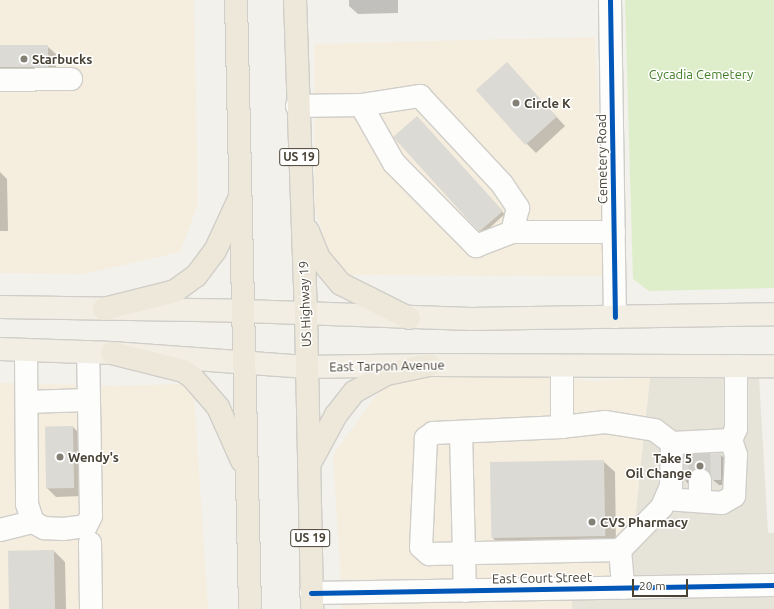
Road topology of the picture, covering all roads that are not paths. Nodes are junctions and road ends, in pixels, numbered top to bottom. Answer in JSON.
{"nodes":[{"id":1,"x":236,"y":0,"type":"edge"},
{"id":2,"x":295,"y":0,"type":"edge"},
{"id":3,"x":610,"y":0,"type":"edge"},
{"id":4,"x":71,"y":79,"type":"dead end"},
{"id":5,"x":0,"y":80,"type":"edge"},
{"id":6,"x":361,"y":105,"type":"junction"},
{"id":7,"x":297,"y":106,"type":"junction"},
{"id":8,"x":240,"y":196,"type":"junction"},
{"id":9,"x":302,"y":216,"type":"junction"},
{"id":10,"x":512,"y":232,"type":"junction"},
{"id":11,"x":614,"y":232,"type":"junction"},
{"id":12,"x":0,"y":307,"type":"edge"},
{"id":13,"x":104,"y":309,"type":"junction"},
{"id":14,"x":244,"y":311,"type":"junction"},
{"id":15,"x":306,"y":314,"type":"junction"},
{"id":16,"x":774,"y":314,"type":"edge"},
{"id":17,"x":615,"y":317,"type":"junction"},
{"id":18,"x":409,"y":318,"type":"junction"},
{"id":19,"x":0,"y":349,"type":"edge"},
{"id":20,"x":26,"y":350,"type":"junction"},
{"id":21,"x":88,"y":352,"type":"junction"},
{"id":22,"x":112,"y":353,"type":"junction"},
{"id":23,"x":246,"y":362,"type":"junction"},
{"id":24,"x":429,"y":365,"type":"junction"},
{"id":25,"x":562,"y":366,"type":"junction"},
{"id":26,"x":736,"y":366,"type":"junction"},
{"id":27,"x":774,"y":366,"type":"edge"},
{"id":28,"x":306,"y":367,"type":"junction"},
{"id":29,"x":88,"y":400,"type":"junction"},
{"id":30,"x":27,"y":402,"type":"junction"},
{"id":31,"x":562,"y":427,"type":"junction"},
{"id":32,"x":461,"y":432,"type":"junction"},
{"id":33,"x":731,"y":440,"type":"junction"},
{"id":34,"x":672,"y":443,"type":"junction"},
{"id":35,"x":308,"y":466,"type":"junction"},
{"id":36,"x":247,"y":474,"type":"junction"},
{"id":37,"x":666,"y":499,"type":"junction"},
{"id":38,"x":33,"y":522,"type":"junction"},
{"id":39,"x":0,"y":530,"type":"edge"},
{"id":40,"x":90,"y":544,"type":"dead end"},
{"id":41,"x":620,"y":550,"type":"junction"},
{"id":42,"x":464,"y":554,"type":"junction"},
{"id":43,"x":774,"y":585,"type":"edge"},
{"id":44,"x":623,"y":588,"type":"junction"},
{"id":45,"x":465,"y":591,"type":"junction"},
{"id":46,"x":311,"y":601,"type":"edge"},
{"id":47,"x":91,"y":609,"type":"edge"},
{"id":48,"x":250,"y":609,"type":"edge"}],
"edges":[{"from":1,"to":8,"type":"highway"},
{"from":2,"to":7,"type":"highway","name":"US Highway 19","number":"US 19"},
{"from":3,"to":11,"type":"street","name":"Cemetery Road"},
{"from":4,"to":5,"type":"street"},
{"from":6,"to":7,"type":"street"},
{"from":6,"to":10,"type":"street"},
{"from":6,"to":10,"type":"street"},
{"from":7,"to":9,"type":"highway","name":"US Highway 19","number":"US 19"},
{"from":8,"to":13,"type":"highway"},
{"from":8,"to":14,"type":"highway"},
{"from":9,"to":15,"type":"highway","name":"US Highway 19","number":"US 19"},
{"from":9,"to":18,"type":"highway"},
{"from":10,"to":11,"type":"street"},
{"from":11,"to":17,"type":"street","name":"Cemetery Road"},
{"from":12,"to":13,"type":"main road"},
{"from":13,"to":14,"type":"main road"},
{"from":14,"to":15,"type":"main road"},
{"from":14,"to":23,"type":"highway"},
{"from":15,"to":18,"type":"main road"},
{"from":15,"to":28,"type":"highway","name":"US Highway 19","number":"US 19"},
{"from":16,"to":17,"type":"main road"},
{"from":17,"to":18,"type":"main road"},
{"from":19,"to":20,"type":"main road","name":"East Tarpon Avenue"},
{"from":20,"to":21,"type":"main road","name":"East Tarpon Avenue"},
{"from":20,"to":30,"type":"street"},
{"from":21,"to":22,"type":"main road","name":"East Tarpon Avenue"},
{"from":21,"to":29,"type":"street"},
{"from":22,"to":23,"type":"main road","name":"East Tarpon Avenue"},
{"from":22,"to":36,"type":"highway"},
{"from":23,"to":28,"type":"main road","name":"East Tarpon Avenue"},
{"from":23,"to":36,"type":"highway"},
{"from":24,"to":25,"type":"main road","name":"East Tarpon Avenue"},
{"from":24,"to":28,"type":"main road","name":"East Tarpon Avenue"},
{"from":24,"to":35,"type":"highway"},
{"from":25,"to":26,"type":"main road","name":"East Tarpon Avenue"},
{"from":25,"to":31,"type":"street"},
{"from":26,"to":27,"type":"main road","name":"East Tarpon Avenue"},
{"from":26,"to":33,"type":"street"},
{"from":28,"to":35,"type":"highway","name":"US Highway 19","number":"US 19"},
{"from":29,"to":30,"type":"street"},
{"from":29,"to":38,"type":"street"},
{"from":30,"to":38,"type":"street"},
{"from":31,"to":32,"type":"street"},
{"from":31,"to":34,"type":"street"},
{"from":32,"to":42,"type":"street"},
{"from":32,"to":42,"type":"street"},
{"from":33,"to":34,"type":"street"},
{"from":33,"to":37,"type":"street"},
{"from":34,"to":37,"type":"street"},
{"from":35,"to":46,"type":"highway","name":"US Highway 19","number":"US 19"},
{"from":36,"to":48,"type":"highway"},
{"from":37,"to":41,"type":"street"},
{"from":38,"to":39,"type":"street"},
{"from":40,"to":47,"type":"street"},
{"from":41,"to":42,"type":"street"},
{"from":41,"to":44,"type":"street"},
{"from":42,"to":45,"type":"street"},
{"from":43,"to":44,"type":"street","name":"East Court Street"},
{"from":44,"to":45,"type":"street","name":"East Court Street"},
{"from":45,"to":46,"type":"street","name":"East Court Street"}]}
